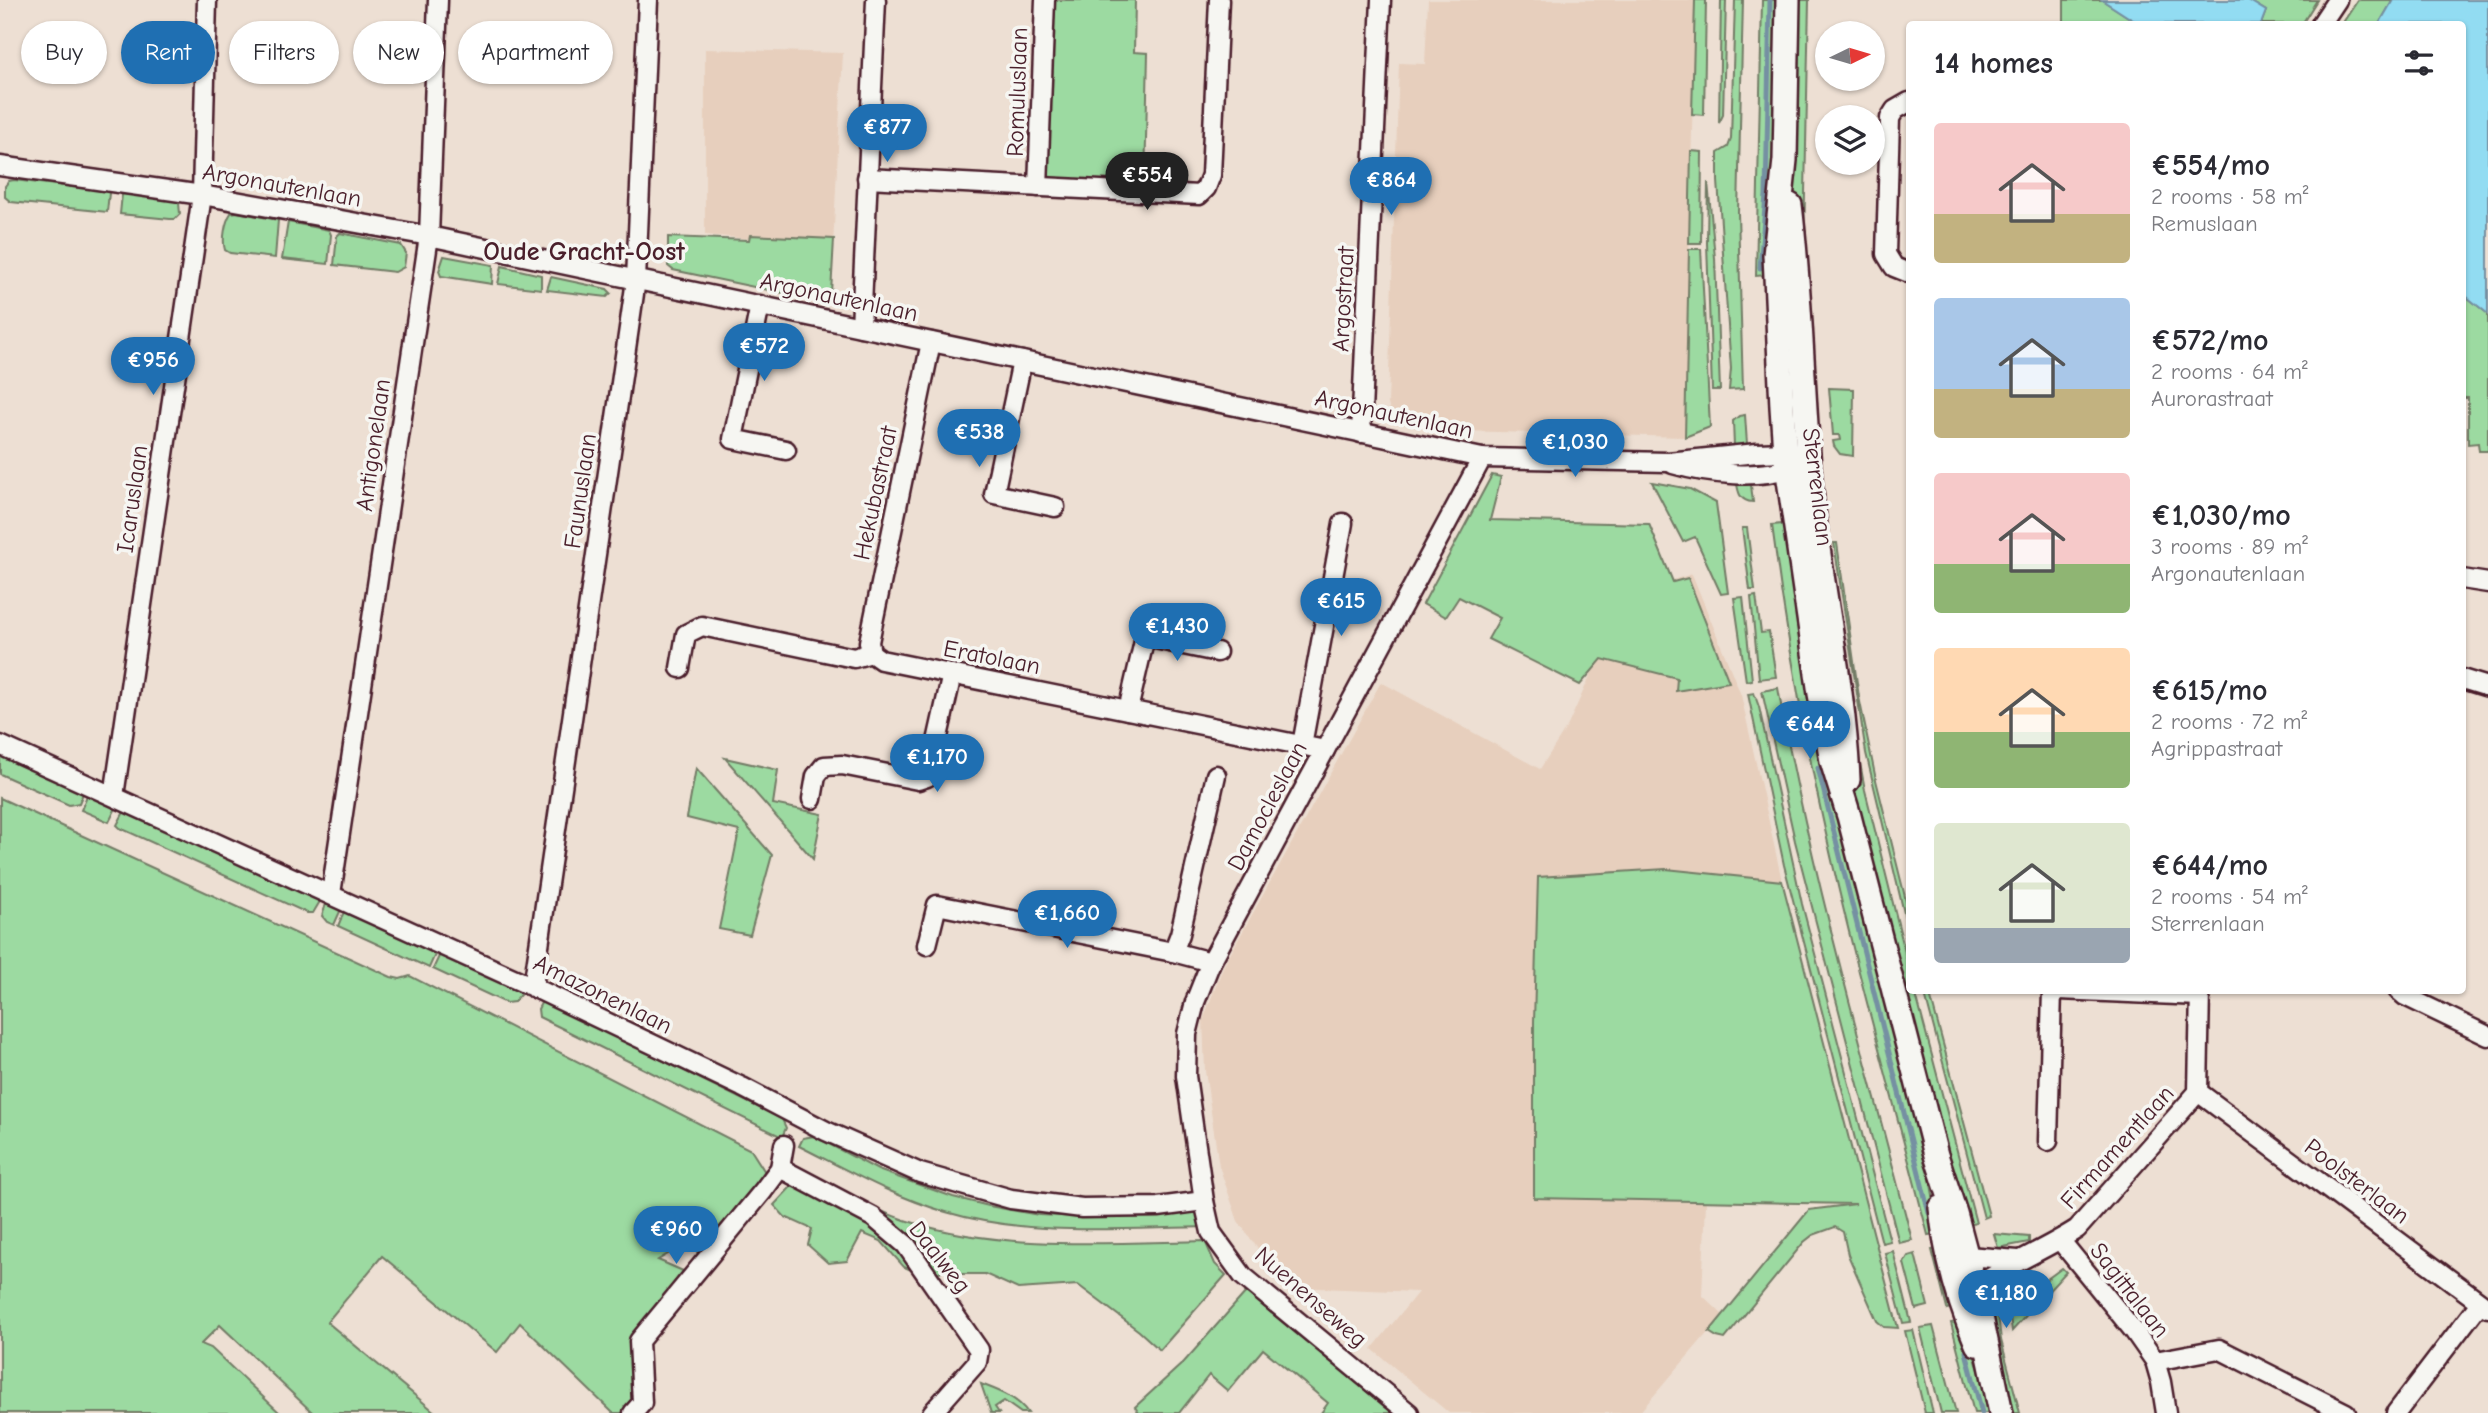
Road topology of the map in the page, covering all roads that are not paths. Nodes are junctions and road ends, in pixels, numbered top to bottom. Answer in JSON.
{"nodes":[{"id":1,"x":207,"y":0,"type":"edge"},
{"id":2,"x":438,"y":0,"type":"edge"},
{"id":3,"x":648,"y":0,"type":"edge"},
{"id":4,"x":876,"y":0,"type":"edge"},
{"id":5,"x":1045,"y":0,"type":"edge"},
{"id":6,"x":1219,"y":0,"type":"edge"},
{"id":7,"x":1381,"y":0,"type":"edge"},
{"id":8,"x":1788,"y":0,"type":"edge"},
{"id":9,"x":2337,"y":0,"type":"edge"},
{"id":10,"x":2323,"y":21,"type":"edge"},
{"id":11,"x":1906,"y":104,"type":"edge"},
{"id":12,"x":1785,"y":160,"type":"junction"},
{"id":13,"x":0,"y":166,"type":"edge"},
{"id":14,"x":867,"y":178,"type":"junction"},
{"id":15,"x":1038,"y":187,"type":"junction"},
{"id":16,"x":202,"y":195,"type":"junction"},
{"id":17,"x":429,"y":236,"type":"junction"},
{"id":18,"x":1906,"y":272,"type":"edge"},
{"id":19,"x":636,"y":280,"type":"junction"},
{"id":20,"x":760,"y":305,"type":"junction"},
{"id":21,"x":861,"y":327,"type":"junction"},
{"id":22,"x":931,"y":342,"type":"junction"},
{"id":23,"x":1022,"y":361,"type":"junction"},
{"id":24,"x":1361,"y":433,"type":"junction"},
{"id":25,"x":786,"y":450,"type":"dead end"},
{"id":26,"x":1482,"y":458,"type":"junction"},
{"id":27,"x":1809,"y":458,"type":"junction"},
{"id":28,"x":1787,"y":460,"type":"junction"},
{"id":29,"x":1055,"y":508,"type":"dead end"},
{"id":30,"x":1343,"y":523,"type":"dead end"},
{"id":31,"x":2466,"y":580,"type":"edge"},
{"id":32,"x":2488,"y":583,"type":"edge"},
{"id":33,"x":1217,"y":652,"type":"dead end"},
{"id":34,"x":871,"y":653,"type":"junction"},
{"id":35,"x":680,"y":668,"type":"dead end"},
{"id":36,"x":952,"y":674,"type":"junction"},
{"id":37,"x":2466,"y":680,"type":"edge"},
{"id":38,"x":2488,"y":687,"type":"edge"},
{"id":39,"x":1128,"y":710,"type":"junction"},
{"id":40,"x":0,"y":745,"type":"edge"},
{"id":41,"x":1302,"y":745,"type":"junction"},
{"id":42,"x":1325,"y":750,"type":"junction"},
{"id":43,"x":1216,"y":775,"type":"dead end"},
{"id":44,"x":114,"y":796,"type":"junction"},
{"id":45,"x":812,"y":799,"type":"dead end"},
{"id":46,"x":1849,"y":816,"type":"junction"},
{"id":47,"x":331,"y":894,"type":"junction"},
{"id":48,"x":927,"y":945,"type":"dead end"},
{"id":49,"x":1173,"y":952,"type":"junction"},
{"id":50,"x":1211,"y":962,"type":"junction"},
{"id":51,"x":533,"y":987,"type":"junction"},
{"id":52,"x":2052,"y":994,"type":"edge"},
{"id":53,"x":2200,"y":994,"type":"edge"},
{"id":54,"x":2403,"y":994,"type":"edge"},
{"id":55,"x":2488,"y":1036,"type":"edge"},
{"id":56,"x":2198,"y":1092,"type":"junction"},
{"id":57,"x":2048,"y":1141,"type":"dead end"},
{"id":58,"x":784,"y":1145,"type":"dead end"},
{"id":59,"x":1936,"y":1155,"type":"junction"},
{"id":60,"x":780,"y":1168,"type":"junction"},
{"id":61,"x":1204,"y":1201,"type":"junction"},
{"id":62,"x":2060,"y":1240,"type":"junction"},
{"id":63,"x":1967,"y":1256,"type":"junction"},
{"id":64,"x":2018,"y":1260,"type":"junction"},
{"id":65,"x":1975,"y":1288,"type":"junction"},
{"id":66,"x":2484,"y":1305,"type":"edge"},
{"id":67,"x":2155,"y":1361,"type":"junction"},
{"id":68,"x":1993,"y":1382,"type":"junction"},
{"id":69,"x":633,"y":1413,"type":"edge"},
{"id":70,"x":932,"y":1413,"type":"edge"},
{"id":71,"x":1409,"y":1413,"type":"edge"},
{"id":72,"x":2001,"y":1413,"type":"edge"},
{"id":73,"x":2166,"y":1413,"type":"edge"},
{"id":74,"x":2346,"y":1413,"type":"edge"},
{"id":75,"x":2396,"y":1413,"type":"edge"}],
"edges":[{"from":1,"to":16,"type":"street","name":"Icaruslaan"},
{"from":2,"to":17,"type":"street","name":"Antigonelaan"},
{"from":3,"to":19,"type":"street","name":"Faunuslaan"},
{"from":4,"to":14,"type":"street"},
{"from":5,"to":15,"type":"street","name":"Romuluslaan"},
{"from":6,"to":15,"type":"street"},
{"from":7,"to":24,"type":"street","name":"Argostraat"},
{"from":8,"to":12,"type":"main road","name":"Sterrenlaan"},
{"from":9,"to":10,"type":"street"},
{"from":11,"to":18,"type":"street"},
{"from":12,"to":27,"type":"main road","name":"Sterrenlaan"},
{"from":12,"to":28,"type":"main road","name":"Sterrenlaan"},
{"from":13,"to":16,"type":"street","name":"Argonautenlaan"},
{"from":14,"to":15,"type":"street"},
{"from":14,"to":21,"type":"street"},
{"from":16,"to":17,"type":"street","name":"Argonautenlaan"},
{"from":16,"to":44,"type":"street","name":"Icaruslaan"},
{"from":17,"to":19,"type":"street","name":"Argonautenlaan"},
{"from":17,"to":47,"type":"street","name":"Antigonelaan"},
{"from":19,"to":20,"type":"street","name":"Argonautenlaan"},
{"from":19,"to":51,"type":"street","name":"Faunuslaan"},
{"from":20,"to":21,"type":"street","name":"Argonautenlaan"},
{"from":20,"to":25,"type":"street"},
{"from":21,"to":22,"type":"street","name":"Argonautenlaan"},
{"from":22,"to":23,"type":"street","name":"Argonautenlaan"},
{"from":22,"to":34,"type":"street","name":"Hekubastraat"},
{"from":23,"to":24,"type":"street","name":"Argonautenlaan"},
{"from":23,"to":29,"type":"street"},
{"from":24,"to":26,"type":"street","name":"Argonautenlaan"},
{"from":26,"to":28,"type":"street","name":"Argonautenlaan"},
{"from":26,"to":42,"type":"street","name":"Damocleslaan"},
{"from":27,"to":28,"type":"street","name":"Argonautenlaan"},
{"from":27,"to":46,"type":"main road","name":"Sterrenlaan"},
{"from":28,"to":46,"type":"main road","name":"Sterrenlaan"},
{"from":30,"to":41,"type":"street"},
{"from":31,"to":32,"type":"street"},
{"from":33,"to":39,"type":"street"},
{"from":34,"to":35,"type":"street","name":"Eratolaan"},
{"from":34,"to":36,"type":"street","name":"Eratolaan"},
{"from":36,"to":39,"type":"street","name":"Eratolaan"},
{"from":36,"to":45,"type":"street"},
{"from":37,"to":38,"type":"street"},
{"from":39,"to":41,"type":"street","name":"Eratolaan"},
{"from":40,"to":44,"type":"street","name":"Amazonenlaan"},
{"from":41,"to":42,"type":"street","name":"Eratolaan"},
{"from":42,"to":50,"type":"street","name":"Damocleslaan"},
{"from":43,"to":49,"type":"street"},
{"from":44,"to":47,"type":"street","name":"Amazonenlaan"},
{"from":46,"to":59,"type":"main road","name":"Sterrenlaan"},
{"from":47,"to":51,"type":"street","name":"Amazonenlaan"},
{"from":48,"to":49,"type":"street"},
{"from":49,"to":50,"type":"street"},
{"from":50,"to":61,"type":"street","name":"Damocleslaan"},
{"from":51,"to":61,"type":"street","name":"Amazonenlaan"},
{"from":52,"to":57,"type":"street"},
{"from":53,"to":56,"type":"street","name":"Firmamentlaan"},
{"from":54,"to":55,"type":"street"},
{"from":56,"to":62,"type":"street","name":"Firmamentlaan"},
{"from":56,"to":66,"type":"street","name":"Poolsterlaan"},
{"from":58,"to":60,"type":"street"},
{"from":59,"to":63,"type":"main road","name":"Sterrenlaan"},
{"from":59,"to":68,"type":"main road","name":"Sterrenlaan"},
{"from":60,"to":69,"type":"street"},
{"from":60,"to":70,"type":"street","name":"Daalweg"},
{"from":61,"to":71,"type":"street","name":"Nuenenseweg"},
{"from":62,"to":64,"type":"street","name":"Firmamentlaan"},
{"from":62,"to":67,"type":"street","name":"Sagittalaan"},
{"from":63,"to":64,"type":"street","name":"Firmamentlaan"},
{"from":63,"to":65,"type":"main road","name":"Sterrenlaan"},
{"from":64,"to":65,"type":"street","name":"Firmamentlaan"},
{"from":65,"to":68,"type":"main road","name":"Sterrenlaan"},
{"from":66,"to":75,"type":"street"},
{"from":67,"to":73,"type":"street","name":"Sagittalaan"},
{"from":67,"to":74,"type":"street"},
{"from":68,"to":72,"type":"main road","name":"Sterrenlaan"}]}
